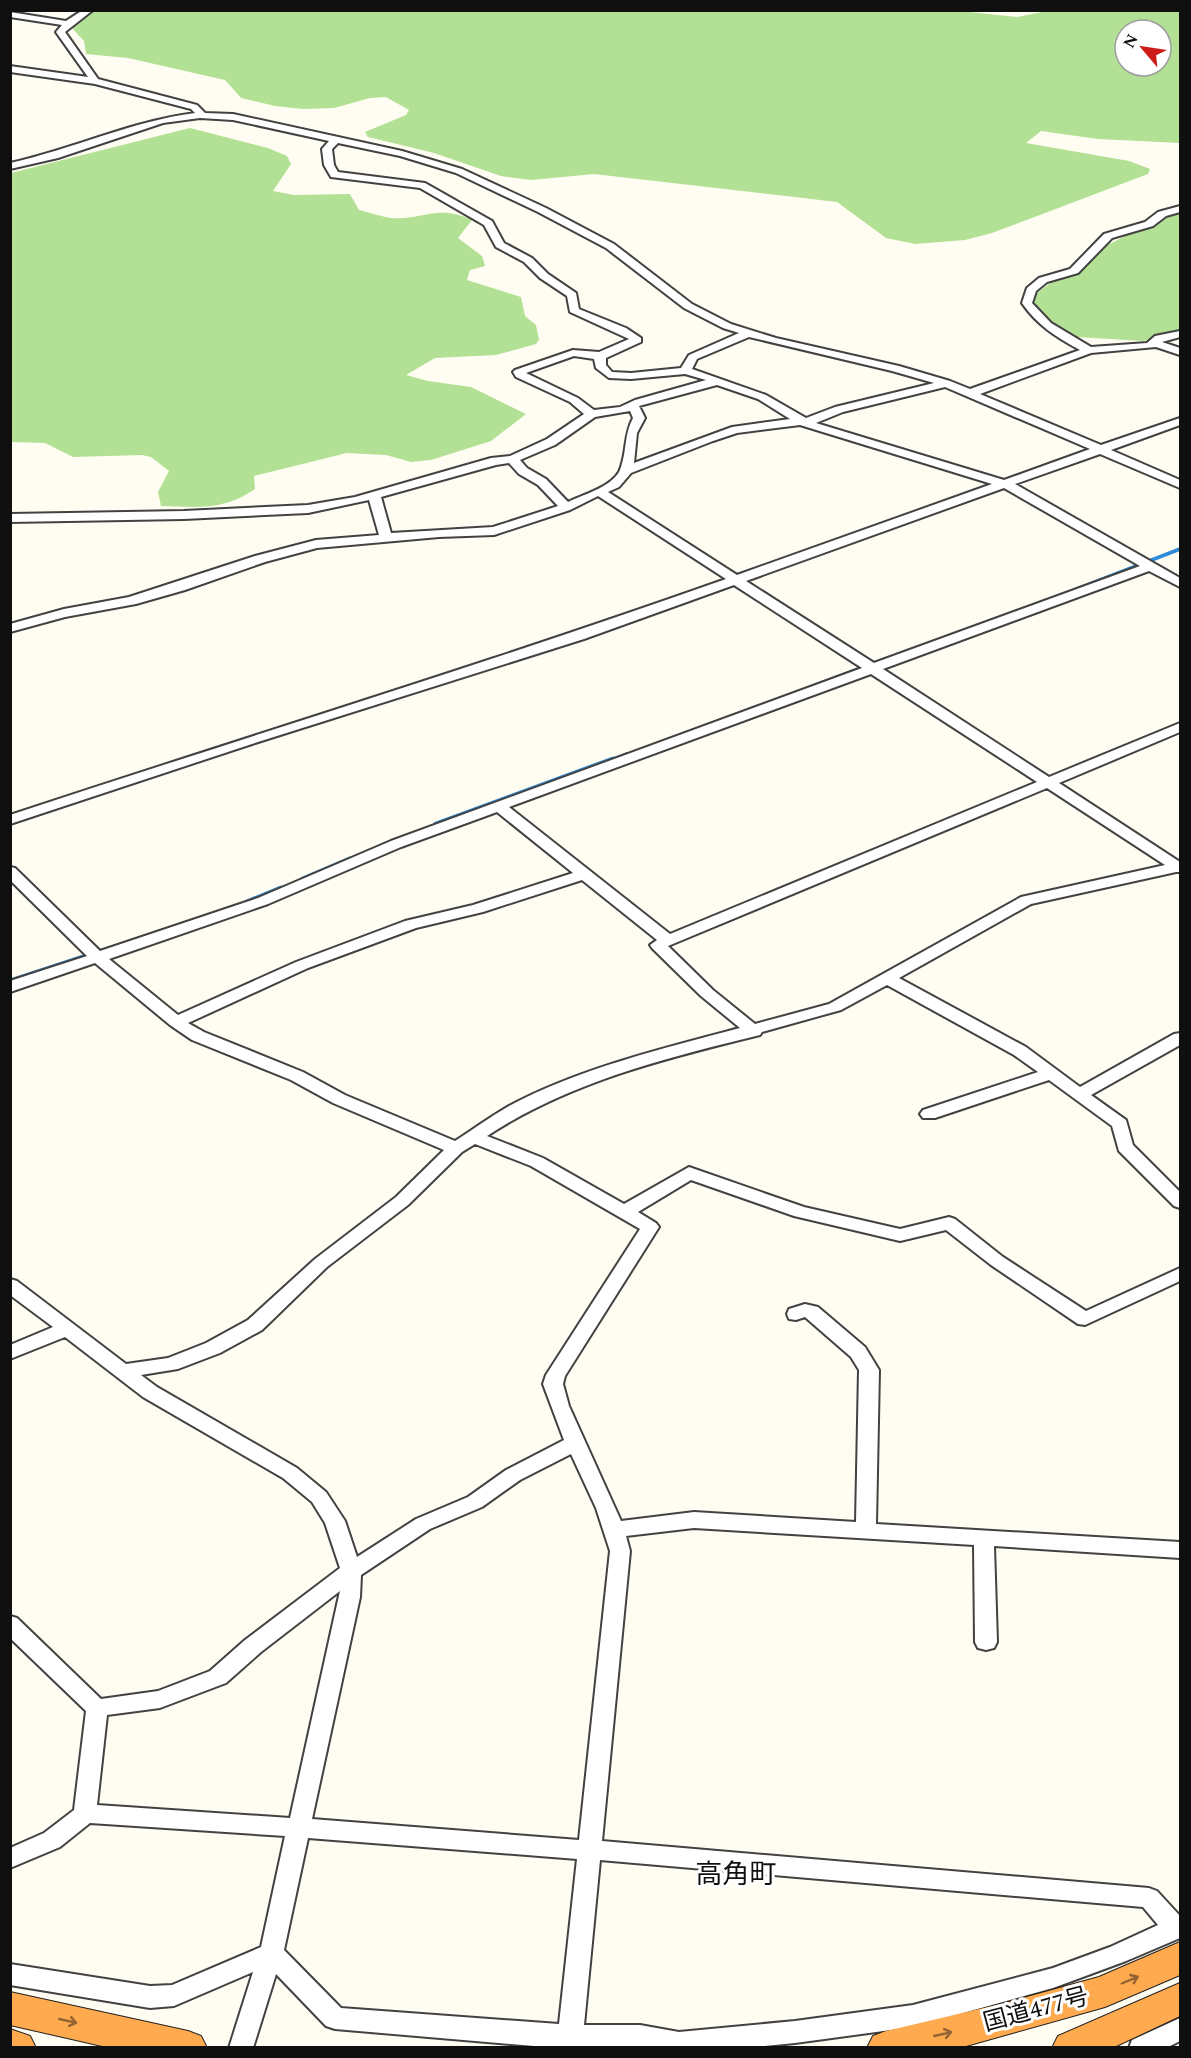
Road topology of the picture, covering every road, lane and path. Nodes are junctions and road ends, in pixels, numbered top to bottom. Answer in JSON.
{"nodes":[{"id":1,"x":89,"y":10,"type":"edge"},
{"id":2,"x":10,"y":14,"type":"edge"},
{"id":3,"x":68,"y":24,"type":"junction"},
{"id":4,"x":10,"y":69,"type":"edge"},
{"id":5,"x":94,"y":81,"type":"junction"},
{"id":6,"x":200,"y":115,"type":"junction"},
{"id":7,"x":334,"y":140,"type":"junction"},
{"id":8,"x":10,"y":166,"type":"edge"},
{"id":9,"x":1180,"y":209,"type":"edge"},
{"id":10,"x":747,"y":334,"type":"junction"},
{"id":11,"x":1180,"y":334,"type":"edge"},
{"id":12,"x":1156,"y":343,"type":"junction"},
{"id":13,"x":1089,"y":350,"type":"junction"},
{"id":14,"x":1180,"y":352,"type":"edge"},
{"id":15,"x":600,"y":356,"type":"junction"},
{"id":16,"x":685,"y":371,"type":"junction"},
{"id":17,"x":717,"y":381,"type":"junction"},
{"id":18,"x":946,"y":383,"type":"junction"},
{"id":19,"x":971,"y":393,"type":"junction"},
{"id":20,"x":633,"y":405,"type":"junction"},
{"id":21,"x":609,"y":413,"type":"junction"},
{"id":22,"x":592,"y":414,"type":"junction"},
{"id":23,"x":803,"y":422,"type":"junction"},
{"id":24,"x":1180,"y":422,"type":"edge"},
{"id":25,"x":634,"y":428,"type":"junction"},
{"id":26,"x":1102,"y":450,"type":"junction"},
{"id":27,"x":512,"y":459,"type":"junction"},
{"id":28,"x":627,"y":470,"type":"junction"},
{"id":29,"x":1005,"y":484,"type":"junction"},
{"id":30,"x":1180,"y":484,"type":"edge"},
{"id":31,"x":600,"y":492,"type":"junction"},
{"id":32,"x":374,"y":495,"type":"junction"},
{"id":33,"x":566,"y":507,"type":"junction"},
{"id":34,"x":10,"y":518,"type":"edge"},
{"id":35,"x":386,"y":538,"type":"junction"},
{"id":36,"x":1147,"y":563,"type":"junction"},
{"id":37,"x":735,"y":579,"type":"junction"},
{"id":38,"x":1180,"y":583,"type":"edge"},
{"id":39,"x":10,"y":628,"type":"edge"},
{"id":40,"x":872,"y":667,"type":"junction"},
{"id":41,"x":1180,"y":727,"type":"edge"},
{"id":42,"x":1050,"y":782,"type":"junction"},
{"id":43,"x":500,"y":807,"type":"junction"},
{"id":44,"x":10,"y":820,"type":"edge"},
{"id":45,"x":1180,"y":867,"type":"edge"},
{"id":46,"x":10,"y":871,"type":"edge"},
{"id":47,"x":584,"y":873,"type":"junction"},
{"id":48,"x":667,"y":940,"type":"junction"},
{"id":49,"x":98,"y":958,"type":"junction"},
{"id":50,"x":887,"y":978,"type":"junction"},
{"id":51,"x":10,"y":987,"type":"edge"},
{"id":52,"x":176,"y":1022,"type":"junction"},
{"id":53,"x":754,"y":1030,"type":"junction"},
{"id":54,"x":1180,"y":1038,"type":"edge"},
{"id":55,"x":1053,"y":1073,"type":"junction"},
{"id":56,"x":1078,"y":1095,"type":"junction"},
{"id":57,"x":929,"y":1114,"type":"dead end"},
{"id":58,"x":472,"y":1136,"type":"junction"},
{"id":59,"x":456,"y":1148,"type":"junction"},
{"id":60,"x":1180,"y":1202,"type":"edge"},
{"id":61,"x":625,"y":1212,"type":"junction"},
{"id":62,"x":1180,"y":1274,"type":"edge"},
{"id":63,"x":10,"y":1285,"type":"edge"},
{"id":64,"x":796,"y":1314,"type":"dead end"},
{"id":65,"x":66,"y":1329,"type":"junction"},
{"id":66,"x":10,"y":1353,"type":"edge"},
{"id":67,"x":121,"y":1371,"type":"junction"},
{"id":68,"x":574,"y":1443,"type":"junction"},
{"id":69,"x":615,"y":1530,"type":"junction"},
{"id":70,"x":866,"y":1531,"type":"junction"},
{"id":71,"x":984,"y":1538,"type":"junction"},
{"id":72,"x":1180,"y":1550,"type":"edge"},
{"id":73,"x":351,"y":1571,"type":"junction"},
{"id":74,"x":10,"y":1624,"type":"edge"},
{"id":75,"x":986,"y":1642,"type":"dead end"},
{"id":76,"x":97,"y":1708,"type":"junction"},
{"id":77,"x":85,"y":1814,"type":"junction"},
{"id":78,"x":299,"y":1828,"type":"junction"},
{"id":79,"x":590,"y":1850,"type":"junction"},
{"id":80,"x":10,"y":1859,"type":"edge"},
{"id":81,"x":1179,"y":1938,"type":"edge"},
{"id":82,"x":271,"y":1953,"type":"junction"},
{"id":83,"x":10,"y":1974,"type":"edge"},
{"id":84,"x":1180,"y":1999,"type":"edge"},
{"id":85,"x":10,"y":2008,"type":"edge"},
{"id":86,"x":1180,"y":2030,"type":"edge"},
{"id":87,"x":570,"y":2042,"type":"edge"},
{"id":88,"x":10,"y":2046,"type":"edge"},
{"id":89,"x":17,"y":2048,"type":"edge"},
{"id":90,"x":188,"y":2048,"type":"edge"},
{"id":91,"x":241,"y":2048,"type":"edge"},
{"id":92,"x":886,"y":2048,"type":"edge"},
{"id":93,"x":1071,"y":2048,"type":"edge"},
{"id":94,"x":1141,"y":2048,"type":"edge"}],
"edges":[{"from":1,"to":3,"type":"street"},
{"from":2,"to":3,"type":"street"},
{"from":3,"to":5,"type":"street"},
{"from":4,"to":5,"type":"street"},
{"from":5,"to":6,"type":"street"},
{"from":6,"to":7,"type":"street"},
{"from":6,"to":8,"type":"street"},
{"from":7,"to":10,"type":"street"},
{"from":7,"to":15,"type":"street"},
{"from":9,"to":13,"type":"street"},
{"from":10,"to":16,"type":"street"},
{"from":10,"to":18,"type":"street"},
{"from":11,"to":12,"type":"street"},
{"from":12,"to":13,"type":"street"},
{"from":12,"to":14,"type":"street"},
{"from":13,"to":19,"type":"street"},
{"from":15,"to":16,"type":"street"},
{"from":15,"to":22,"type":"street"},
{"from":16,"to":17,"type":"street"},
{"from":17,"to":20,"type":"street"},
{"from":17,"to":23,"type":"street"},
{"from":18,"to":19,"type":"street"},
{"from":18,"to":23,"type":"street"},
{"from":19,"to":26,"type":"street"},
{"from":20,"to":21,"type":"street"},
{"from":20,"to":25,"type":"street"},
{"from":21,"to":22,"type":"street"},
{"from":21,"to":25,"type":"street"},
{"from":22,"to":27,"type":"street"},
{"from":23,"to":28,"type":"street"},
{"from":23,"to":29,"type":"street"},
{"from":24,"to":26,"type":"street"},
{"from":25,"to":28,"type":"street"},
{"from":26,"to":29,"type":"street"},
{"from":26,"to":30,"type":"street"},
{"from":27,"to":32,"type":"street"},
{"from":27,"to":33,"type":"street"},
{"from":28,"to":31,"type":"street"},
{"from":29,"to":36,"type":"street"},
{"from":29,"to":37,"type":"street"},
{"from":31,"to":33,"type":"street"},
{"from":31,"to":37,"type":"street"},
{"from":32,"to":34,"type":"street"},
{"from":32,"to":35,"type":"street"},
{"from":33,"to":35,"type":"street"},
{"from":35,"to":39,"type":"street"},
{"from":36,"to":38,"type":"street"},
{"from":36,"to":40,"type":"street"},
{"from":37,"to":40,"type":"street"},
{"from":37,"to":44,"type":"street"},
{"from":40,"to":42,"type":"street"},
{"from":40,"to":43,"type":"street"},
{"from":41,"to":42,"type":"street"},
{"from":42,"to":45,"type":"street"},
{"from":42,"to":48,"type":"street"},
{"from":43,"to":47,"type":"street"},
{"from":43,"to":49,"type":"street"},
{"from":45,"to":50,"type":"street"},
{"from":46,"to":49,"type":"street"},
{"from":47,"to":48,"type":"street"},
{"from":47,"to":52,"type":"street"},
{"from":48,"to":53,"type":"street"},
{"from":49,"to":51,"type":"street"},
{"from":49,"to":52,"type":"street"},
{"from":50,"to":53,"type":"street"},
{"from":50,"to":55,"type":"street"},
{"from":52,"to":59,"type":"street"},
{"from":53,"to":58,"type":"street"},
{"from":54,"to":56,"type":"street"},
{"from":55,"to":56,"type":"street"},
{"from":55,"to":57,"type":"street"},
{"from":56,"to":60,"type":"street"},
{"from":58,"to":59,"type":"street"},
{"from":58,"to":61,"type":"street"},
{"from":59,"to":67,"type":"street"},
{"from":61,"to":62,"type":"street"},
{"from":61,"to":68,"type":"street"},
{"from":63,"to":65,"type":"street"},
{"from":64,"to":70,"type":"street"},
{"from":65,"to":66,"type":"street"},
{"from":65,"to":67,"type":"street"},
{"from":67,"to":73,"type":"street"},
{"from":68,"to":69,"type":"street"},
{"from":68,"to":73,"type":"street"},
{"from":69,"to":70,"type":"street"},
{"from":69,"to":79,"type":"street"},
{"from":70,"to":71,"type":"street"},
{"from":71,"to":72,"type":"street"},
{"from":71,"to":75,"type":"street"},
{"from":73,"to":76,"type":"street"},
{"from":73,"to":78,"type":"street"},
{"from":74,"to":76,"type":"street"},
{"from":76,"to":77,"type":"street"},
{"from":77,"to":78,"type":"street"},
{"from":77,"to":80,"type":"street"},
{"from":78,"to":79,"type":"street"},
{"from":78,"to":82,"type":"street"},
{"from":79,"to":81,"type":"street"},
{"from":79,"to":87,"type":"street"},
{"from":81,"to":87,"type":"street"},
{"from":92,"to":81,"type":"highway","name":"国道477号","one_way":true},
{"from":82,"to":83,"type":"street"},
{"from":82,"to":87,"type":"street"},
{"from":82,"to":91,"type":"street"},
{"from":84,"to":93,"type":"highway","name":"国道477号"},
{"from":85,"to":90,"type":"highway","one_way":true},
{"from":86,"to":94,"type":"street"},
{"from":88,"to":89,"type":"highway"}]}
